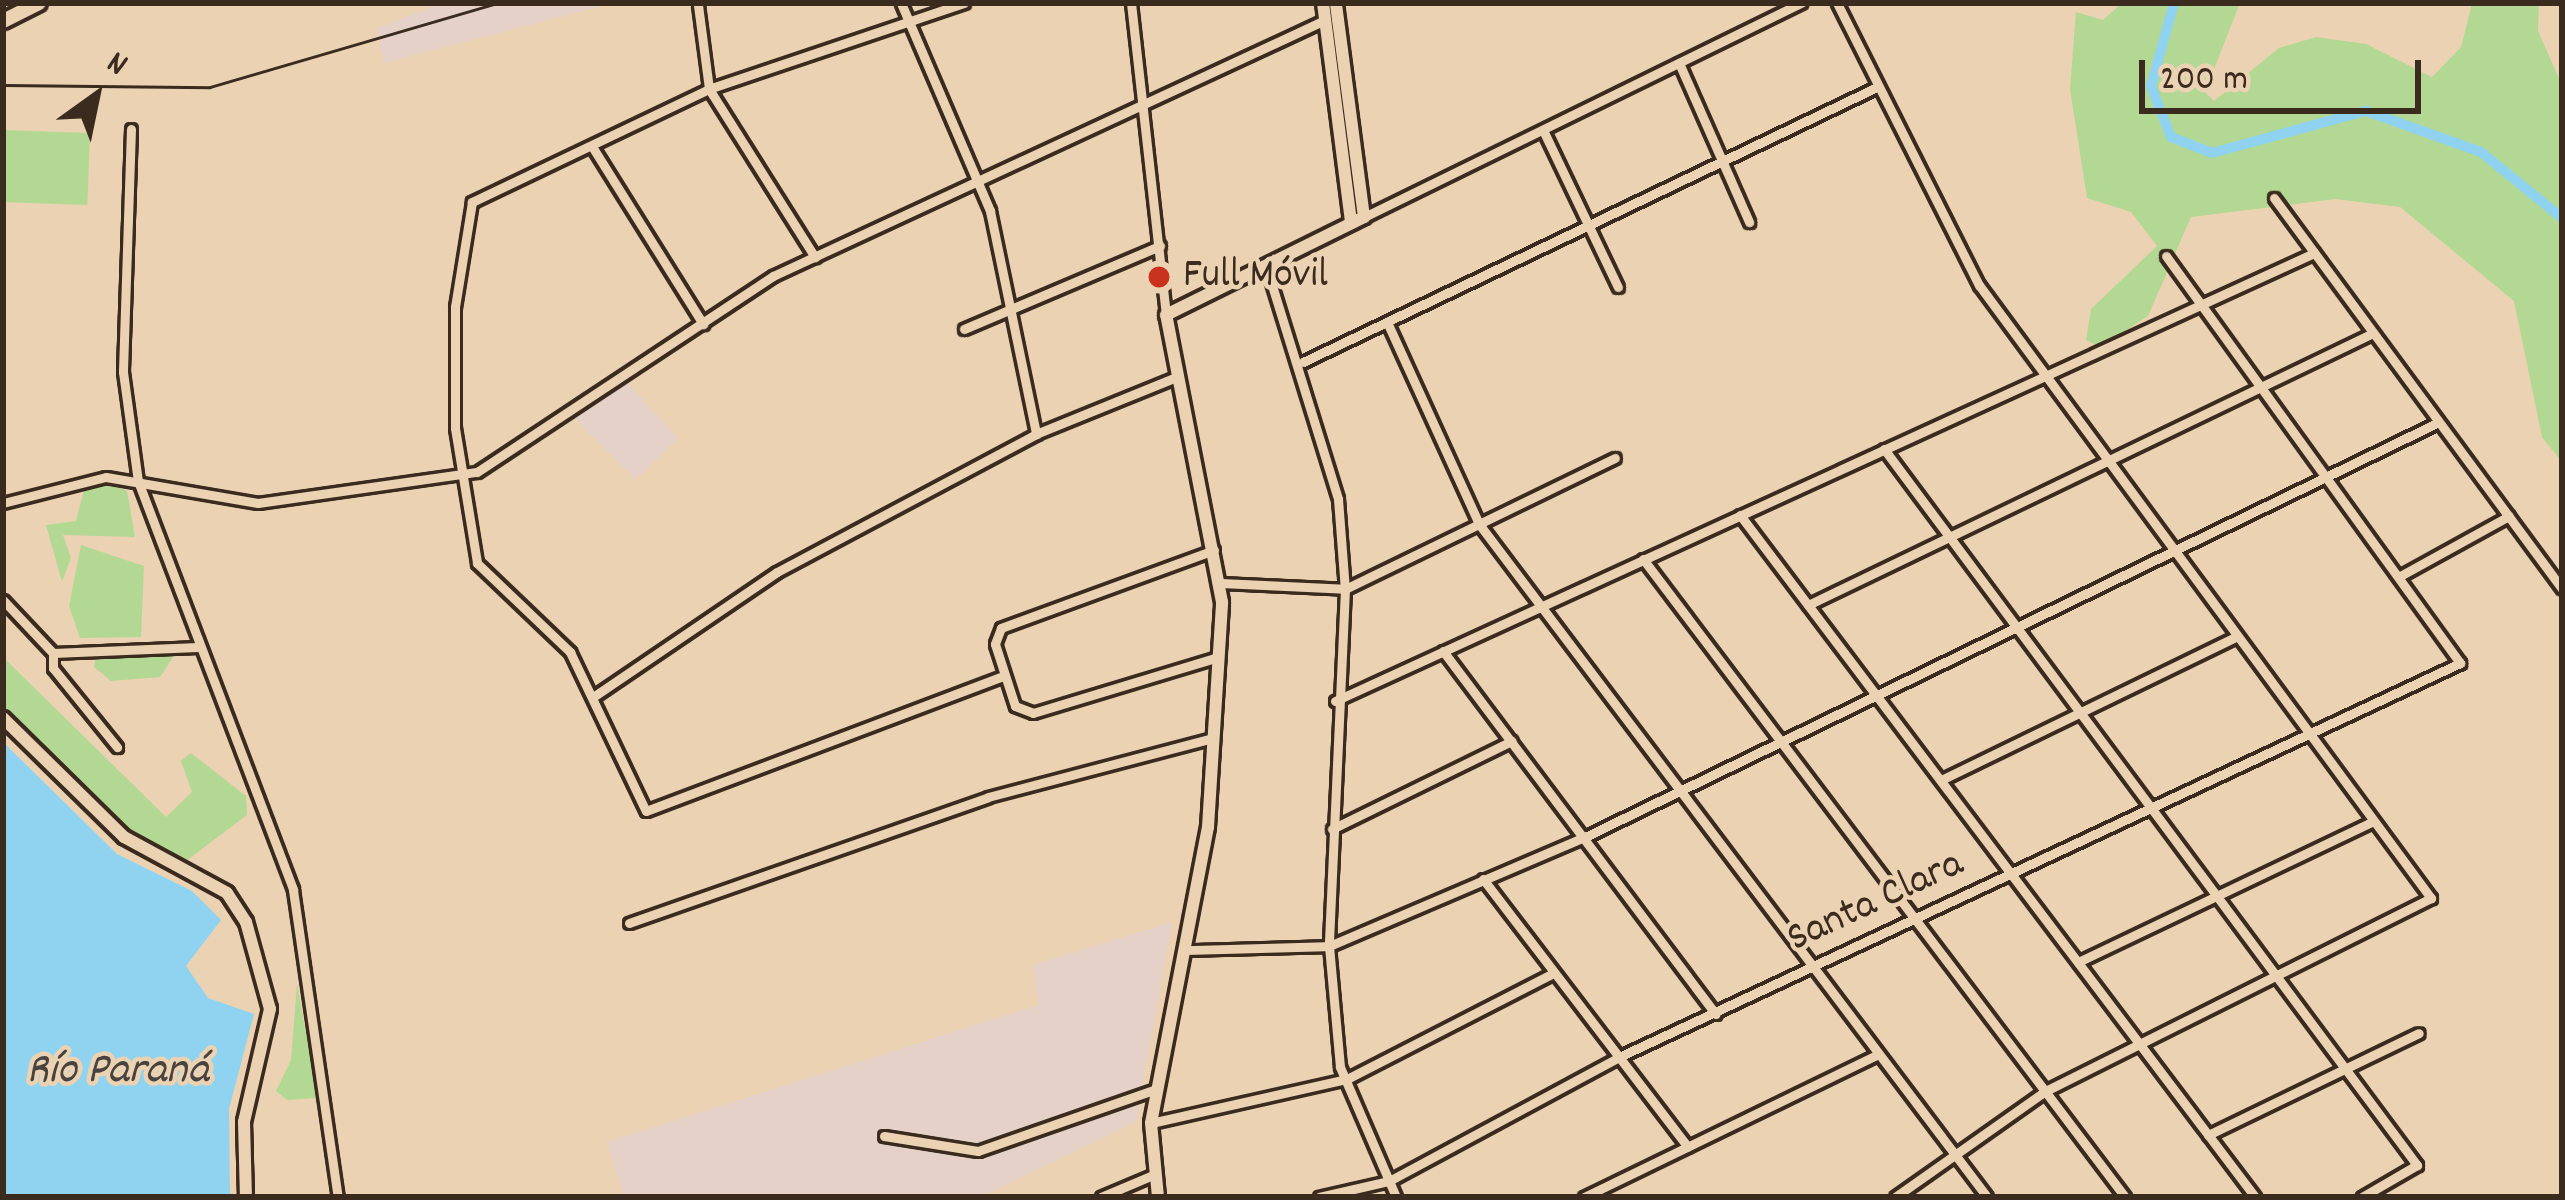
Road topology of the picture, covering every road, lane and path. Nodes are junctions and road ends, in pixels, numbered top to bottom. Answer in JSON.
{"nodes":[{"id":1,"x":39,"y":3,"type":"edge"},
{"id":2,"x":901,"y":3,"type":"edge"},
{"id":3,"x":964,"y":3,"type":"edge"},
{"id":4,"x":1131,"y":3,"type":"edge"},
{"id":5,"x":1323,"y":3,"type":"edge"},
{"id":6,"x":1336,"y":3,"type":"edge"},
{"id":7,"x":1801,"y":3,"type":"edge"},
{"id":8,"x":1837,"y":3,"type":"edge"},
{"id":9,"x":698,"y":5,"type":"edge"},
{"id":10,"x":1325,"y":20,"type":"junction"},
{"id":11,"x":3,"y":22,"type":"edge"},
{"id":12,"x":908,"y":22,"type":"junction"},
{"id":13,"x":1679,"y":63,"type":"junction"},
{"id":14,"x":1875,"y":88,"type":"junction"},
{"id":15,"x":709,"y":89,"type":"junction"},
{"id":16,"x":1143,"y":106,"type":"junction"},
{"id":17,"x":131,"y":129,"type":"dead end"},
{"id":18,"x":1543,"y":130,"type":"junction"},
{"id":19,"x":593,"y":148,"type":"junction"},
{"id":20,"x":1723,"y":161,"type":"junction"},
{"id":21,"x":979,"y":179,"type":"junction"},
{"id":22,"x":2273,"y":198,"type":"dead end"},
{"id":23,"x":1358,"y":220,"type":"junction"},
{"id":24,"x":1749,"y":222,"type":"dead end"},
{"id":25,"x":1588,"y":225,"type":"junction"},
{"id":26,"x":1160,"y":246,"type":"junction"},
{"id":27,"x":2314,"y":253,"type":"junction"},
{"id":28,"x":814,"y":256,"type":"junction"},
{"id":29,"x":2166,"y":256,"type":"dead end"},
{"id":30,"x":1266,"y":266,"type":"junction"},
{"id":31,"x":1618,"y":287,"type":"dead end"},
{"id":32,"x":2203,"y":304,"type":"junction"},
{"id":33,"x":1010,"y":310,"type":"junction"},
{"id":34,"x":1166,"y":315,"type":"junction"},
{"id":35,"x":1387,"y":322,"type":"junction"},
{"id":36,"x":703,"y":324,"type":"junction"},
{"id":37,"x":964,"y":329,"type":"dead end"},
{"id":38,"x":2373,"y":333,"type":"junction"},
{"id":39,"x":1303,"y":362,"type":"junction"},
{"id":40,"x":1174,"y":378,"type":"junction"},
{"id":41,"x":2041,"y":378,"type":"junction"},
{"id":42,"x":2261,"y":385,"type":"junction"},
{"id":43,"x":2439,"y":422,"type":"junction"},
{"id":44,"x":1036,"y":434,"type":"junction"},
{"id":45,"x":1884,"y":449,"type":"junction"},
{"id":46,"x":1615,"y":458,"type":"dead end"},
{"id":47,"x":2103,"y":462,"type":"junction"},
{"id":48,"x":460,"y":475,"type":"junction"},
{"id":49,"x":2327,"y":476,"type":"junction"},
{"id":50,"x":138,"y":481,"type":"junction"},
{"id":51,"x":3,"y":503,"type":"edge"},
{"id":52,"x":1740,"y":515,"type":"junction"},
{"id":53,"x":2509,"y":516,"type":"junction"},
{"id":54,"x":1479,"y":524,"type":"junction"},
{"id":55,"x":1947,"y":537,"type":"junction"},
{"id":56,"x":1214,"y":550,"type":"junction"},
{"id":57,"x":2168,"y":550,"type":"junction"},
{"id":58,"x":1643,"y":560,"type":"junction"},
{"id":59,"x":2402,"y":575,"type":"junction"},
{"id":60,"x":1220,"y":583,"type":"junction"},
{"id":61,"x":2562,"y":588,"type":"edge"},
{"id":62,"x":1345,"y":589,"type":"junction"},
{"id":63,"x":3,"y":600,"type":"edge"},
{"id":64,"x":1808,"y":604,"type":"junction"},
{"id":65,"x":1542,"y":606,"type":"junction"},
{"id":66,"x":2013,"y":628,"type":"junction"},
{"id":67,"x":2234,"y":638,"type":"junction"},
{"id":68,"x":198,"y":647,"type":"junction"},
{"id":69,"x":1443,"y":651,"type":"junction"},
{"id":70,"x":52,"y":653,"type":"junction"},
{"id":71,"x":1219,"y":657,"type":"junction"},
{"id":72,"x":1001,"y":677,"type":"junction"},
{"id":73,"x":1879,"y":696,"type":"junction"},
{"id":74,"x":593,"y":697,"type":"junction"},
{"id":75,"x":1336,"y":701,"type":"junction"},
{"id":76,"x":2076,"y":717,"type":"junction"},
{"id":77,"x":3,"y":718,"type":"edge"},
{"id":78,"x":2306,"y":735,"type":"junction"},
{"id":79,"x":1214,"y":738,"type":"junction"},
{"id":80,"x":1512,"y":741,"type":"junction"},
{"id":81,"x":1776,"y":745,"type":"junction"},
{"id":82,"x":117,"y":747,"type":"dead end"},
{"id":83,"x":1941,"y":780,"type":"junction"},
{"id":84,"x":1679,"y":789,"type":"junction"},
{"id":85,"x":2147,"y":812,"type":"junction"},
{"id":86,"x":2372,"y":822,"type":"junction"},
{"id":87,"x":1332,"y":830,"type":"junction"},
{"id":88,"x":1585,"y":837,"type":"junction"},
{"id":89,"x":2013,"y":876,"type":"junction"},
{"id":90,"x":1483,"y":879,"type":"junction"},
{"id":91,"x":2214,"y":898,"type":"junction"},
{"id":92,"x":1916,"y":921,"type":"junction"},
{"id":93,"x":629,"y":923,"type":"dead end"},
{"id":94,"x":1329,"y":946,"type":"junction"},
{"id":95,"x":1190,"y":950,"type":"junction"},
{"id":96,"x":2078,"y":962,"type":"junction"},
{"id":97,"x":1813,"y":968,"type":"junction"},
{"id":98,"x":1553,"y":973,"type":"junction"},
{"id":99,"x":2274,"y":980,"type":"junction"},
{"id":100,"x":1716,"y":1014,"type":"junction"},
{"id":101,"x":2419,"y":1034,"type":"dead end"},
{"id":102,"x":2139,"y":1043,"type":"junction"},
{"id":103,"x":1878,"y":1054,"type":"junction"},
{"id":104,"x":1619,"y":1057,"type":"junction"},
{"id":105,"x":2343,"y":1072,"type":"junction"},
{"id":106,"x":1347,"y":1079,"type":"junction"},
{"id":107,"x":1156,"y":1089,"type":"junction"},
{"id":108,"x":2044,"y":1092,"type":"junction"},
{"id":109,"x":1151,"y":1124,"type":"junction"},
{"id":110,"x":2208,"y":1135,"type":"junction"},
{"id":111,"x":884,"y":1136,"type":"dead end"},
{"id":112,"x":1688,"y":1147,"type":"junction"},
{"id":113,"x":1953,"y":1150,"type":"junction"},
{"id":114,"x":1153,"y":1175,"type":"junction"},
{"id":115,"x":1389,"y":1181,"type":"junction"},
{"id":116,"x":246,"y":1197,"type":"edge"},
{"id":117,"x":338,"y":1197,"type":"edge"},
{"id":118,"x":1101,"y":1197,"type":"edge"},
{"id":119,"x":1158,"y":1197,"type":"edge"},
{"id":120,"x":1319,"y":1197,"type":"edge"},
{"id":121,"x":1396,"y":1197,"type":"edge"},
{"id":122,"x":1584,"y":1197,"type":"edge"},
{"id":123,"x":1895,"y":1197,"type":"edge"},
{"id":124,"x":1987,"y":1197,"type":"edge"},
{"id":125,"x":2125,"y":1197,"type":"edge"},
{"id":126,"x":2255,"y":1197,"type":"edge"},
{"id":127,"x":2362,"y":1197,"type":"edge"}],
"edges":[{"from":1,"to":11,"type":"highway"},
{"from":2,"to":12,"type":"street"},
{"from":3,"to":12,"type":"street"},
{"from":4,"to":16,"type":"street"},
{"from":5,"to":10,"type":"main road"},
{"from":6,"to":23,"type":"main road"},
{"from":7,"to":13,"type":"street"},
{"from":8,"to":14,"type":"street"},
{"from":9,"to":15,"type":"street"},
{"from":10,"to":16,"type":"street"},
{"from":10,"to":23,"type":"main road"},
{"from":12,"to":15,"type":"street"},
{"from":12,"to":21,"type":"street"},
{"from":13,"to":18,"type":"street"},
{"from":13,"to":20,"type":"street"},
{"from":14,"to":20,"type":"street"},
{"from":14,"to":41,"type":"street"},
{"from":15,"to":19,"type":"street"},
{"from":15,"to":28,"type":"street"},
{"from":16,"to":21,"type":"street"},
{"from":16,"to":26,"type":"street"},
{"from":17,"to":50,"type":"street"},
{"from":18,"to":23,"type":"street"},
{"from":18,"to":25,"type":"street"},
{"from":19,"to":36,"type":"street"},
{"from":19,"to":48,"type":"street"},
{"from":20,"to":24,"type":"street"},
{"from":20,"to":25,"type":"street"},
{"from":21,"to":28,"type":"street"},
{"from":21,"to":33,"type":"street"},
{"from":22,"to":27,"type":"street"},
{"from":23,"to":30,"type":"main road"},
{"from":25,"to":31,"type":"street"},
{"from":25,"to":35,"type":"street"},
{"from":26,"to":33,"type":"street"},
{"from":26,"to":34,"type":"street"},
{"from":27,"to":32,"type":"street"},
{"from":27,"to":38,"type":"street"},
{"from":28,"to":36,"type":"street"},
{"from":29,"to":32,"type":"street"},
{"from":30,"to":34,"type":"main road"},
{"from":30,"to":39,"type":"street"},
{"from":32,"to":41,"type":"street"},
{"from":32,"to":42,"type":"street"},
{"from":33,"to":37,"type":"street"},
{"from":33,"to":44,"type":"street"},
{"from":34,"to":40,"type":"main road"},
{"from":35,"to":39,"type":"street"},
{"from":35,"to":54,"type":"street"},
{"from":36,"to":48,"type":"street"},
{"from":38,"to":42,"type":"street"},
{"from":38,"to":43,"type":"street"},
{"from":39,"to":62,"type":"street"},
{"from":40,"to":44,"type":"street"},
{"from":40,"to":56,"type":"main road"},
{"from":41,"to":45,"type":"street"},
{"from":41,"to":47,"type":"street"},
{"from":42,"to":47,"type":"street"},
{"from":42,"to":49,"type":"street"},
{"from":43,"to":49,"type":"street"},
{"from":43,"to":53,"type":"street"},
{"from":44,"to":74,"type":"street"},
{"from":45,"to":52,"type":"street"},
{"from":45,"to":55,"type":"street"},
{"from":46,"to":54,"type":"street"},
{"from":47,"to":55,"type":"street"},
{"from":47,"to":57,"type":"street"},
{"from":48,"to":50,"type":"street"},
{"from":48,"to":74,"type":"street"},
{"from":49,"to":57,"type":"street"},
{"from":49,"to":59,"type":"street"},
{"from":50,"to":51,"type":"street"},
{"from":50,"to":68,"type":"street"},
{"from":52,"to":58,"type":"street"},
{"from":52,"to":64,"type":"street"},
{"from":53,"to":59,"type":"street"},
{"from":53,"to":61,"type":"street"},
{"from":54,"to":62,"type":"street"},
{"from":54,"to":65,"type":"street"},
{"from":55,"to":64,"type":"street"},
{"from":55,"to":66,"type":"street"},
{"from":56,"to":60,"type":"main road"},
{"from":56,"to":72,"type":"street"},
{"from":57,"to":66,"type":"street"},
{"from":57,"to":67,"type":"street"},
{"from":58,"to":65,"type":"street"},
{"from":58,"to":81,"type":"street"},
{"from":59,"to":78,"type":"street","name":"Santa Clara"},
{"from":60,"to":62,"type":"street"},
{"from":60,"to":71,"type":"main road"},
{"from":62,"to":75,"type":"street"},
{"from":63,"to":70,"type":"street"},
{"from":64,"to":73,"type":"street"},
{"from":65,"to":69,"type":"street"},
{"from":65,"to":84,"type":"street"},
{"from":66,"to":73,"type":"street"},
{"from":66,"to":76,"type":"street"},
{"from":67,"to":76,"type":"street"},
{"from":67,"to":78,"type":"street"},
{"from":68,"to":70,"type":"street"},
{"from":68,"to":117,"type":"street"},
{"from":69,"to":75,"type":"street"},
{"from":69,"to":80,"type":"street"},
{"from":70,"to":82,"type":"street"},
{"from":71,"to":72,"type":"street"},
{"from":71,"to":79,"type":"main road"},
{"from":72,"to":74,"type":"street"},
{"from":73,"to":81,"type":"street"},
{"from":73,"to":83,"type":"street"},
{"from":75,"to":87,"type":"street"},
{"from":76,"to":83,"type":"street"},
{"from":76,"to":85,"type":"street"},
{"from":77,"to":116,"type":"main road"},
{"from":78,"to":85,"type":"street","name":"Santa Clara"},
{"from":78,"to":86,"type":"street"},
{"from":79,"to":93,"type":"street"},
{"from":79,"to":95,"type":"main road"},
{"from":80,"to":87,"type":"street"},
{"from":80,"to":88,"type":"street"},
{"from":81,"to":84,"type":"street"},
{"from":81,"to":92,"type":"street"},
{"from":83,"to":89,"type":"street"},
{"from":84,"to":88,"type":"street"},
{"from":84,"to":97,"type":"street"},
{"from":85,"to":89,"type":"street","name":"Santa Clara"},
{"from":85,"to":91,"type":"street"},
{"from":86,"to":91,"type":"street"},
{"from":86,"to":99,"type":"street"},
{"from":87,"to":94,"type":"street"},
{"from":88,"to":90,"type":"street"},
{"from":88,"to":100,"type":"street"},
{"from":89,"to":92,"type":"street","name":"Santa Clara"},
{"from":89,"to":96,"type":"street"},
{"from":90,"to":94,"type":"street"},
{"from":90,"to":98,"type":"street"},
{"from":91,"to":96,"type":"street"},
{"from":91,"to":99,"type":"street"},
{"from":92,"to":97,"type":"street","name":"Santa Clara"},
{"from":92,"to":108,"type":"street"},
{"from":94,"to":95,"type":"street"},
{"from":94,"to":106,"type":"street"},
{"from":95,"to":107,"type":"main road"},
{"from":96,"to":102,"type":"street"},
{"from":97,"to":100,"type":"street","name":"Santa Clara"},
{"from":97,"to":103,"type":"street"},
{"from":98,"to":104,"type":"street"},
{"from":98,"to":106,"type":"street"},
{"from":99,"to":102,"type":"street"},
{"from":99,"to":105,"type":"street"},
{"from":100,"to":104,"type":"street","name":"Santa Clara"},
{"from":101,"to":105,"type":"street"},
{"from":102,"to":108,"type":"street"},
{"from":102,"to":110,"type":"street"},
{"from":103,"to":112,"type":"street"},
{"from":103,"to":113,"type":"street"},
{"from":104,"to":112,"type":"street"},
{"from":104,"to":115,"type":"street","name":"Santa Clara"},
{"from":105,"to":110,"type":"street"},
{"from":105,"to":127,"type":"street"},
{"from":106,"to":109,"type":"street"},
{"from":106,"to":115,"type":"street"},
{"from":107,"to":109,"type":"main road"},
{"from":107,"to":111,"type":"street"},
{"from":108,"to":113,"type":"street"},
{"from":108,"to":125,"type":"street"},
{"from":109,"to":114,"type":"main road"},
{"from":110,"to":126,"type":"street"},
{"from":112,"to":122,"type":"street"},
{"from":113,"to":123,"type":"street"},
{"from":113,"to":124,"type":"street"},
{"from":114,"to":118,"type":"street"},
{"from":114,"to":119,"type":"main road"},
{"from":115,"to":120,"type":"street","name":"Santa Clara"},
{"from":115,"to":121,"type":"street"}]}
